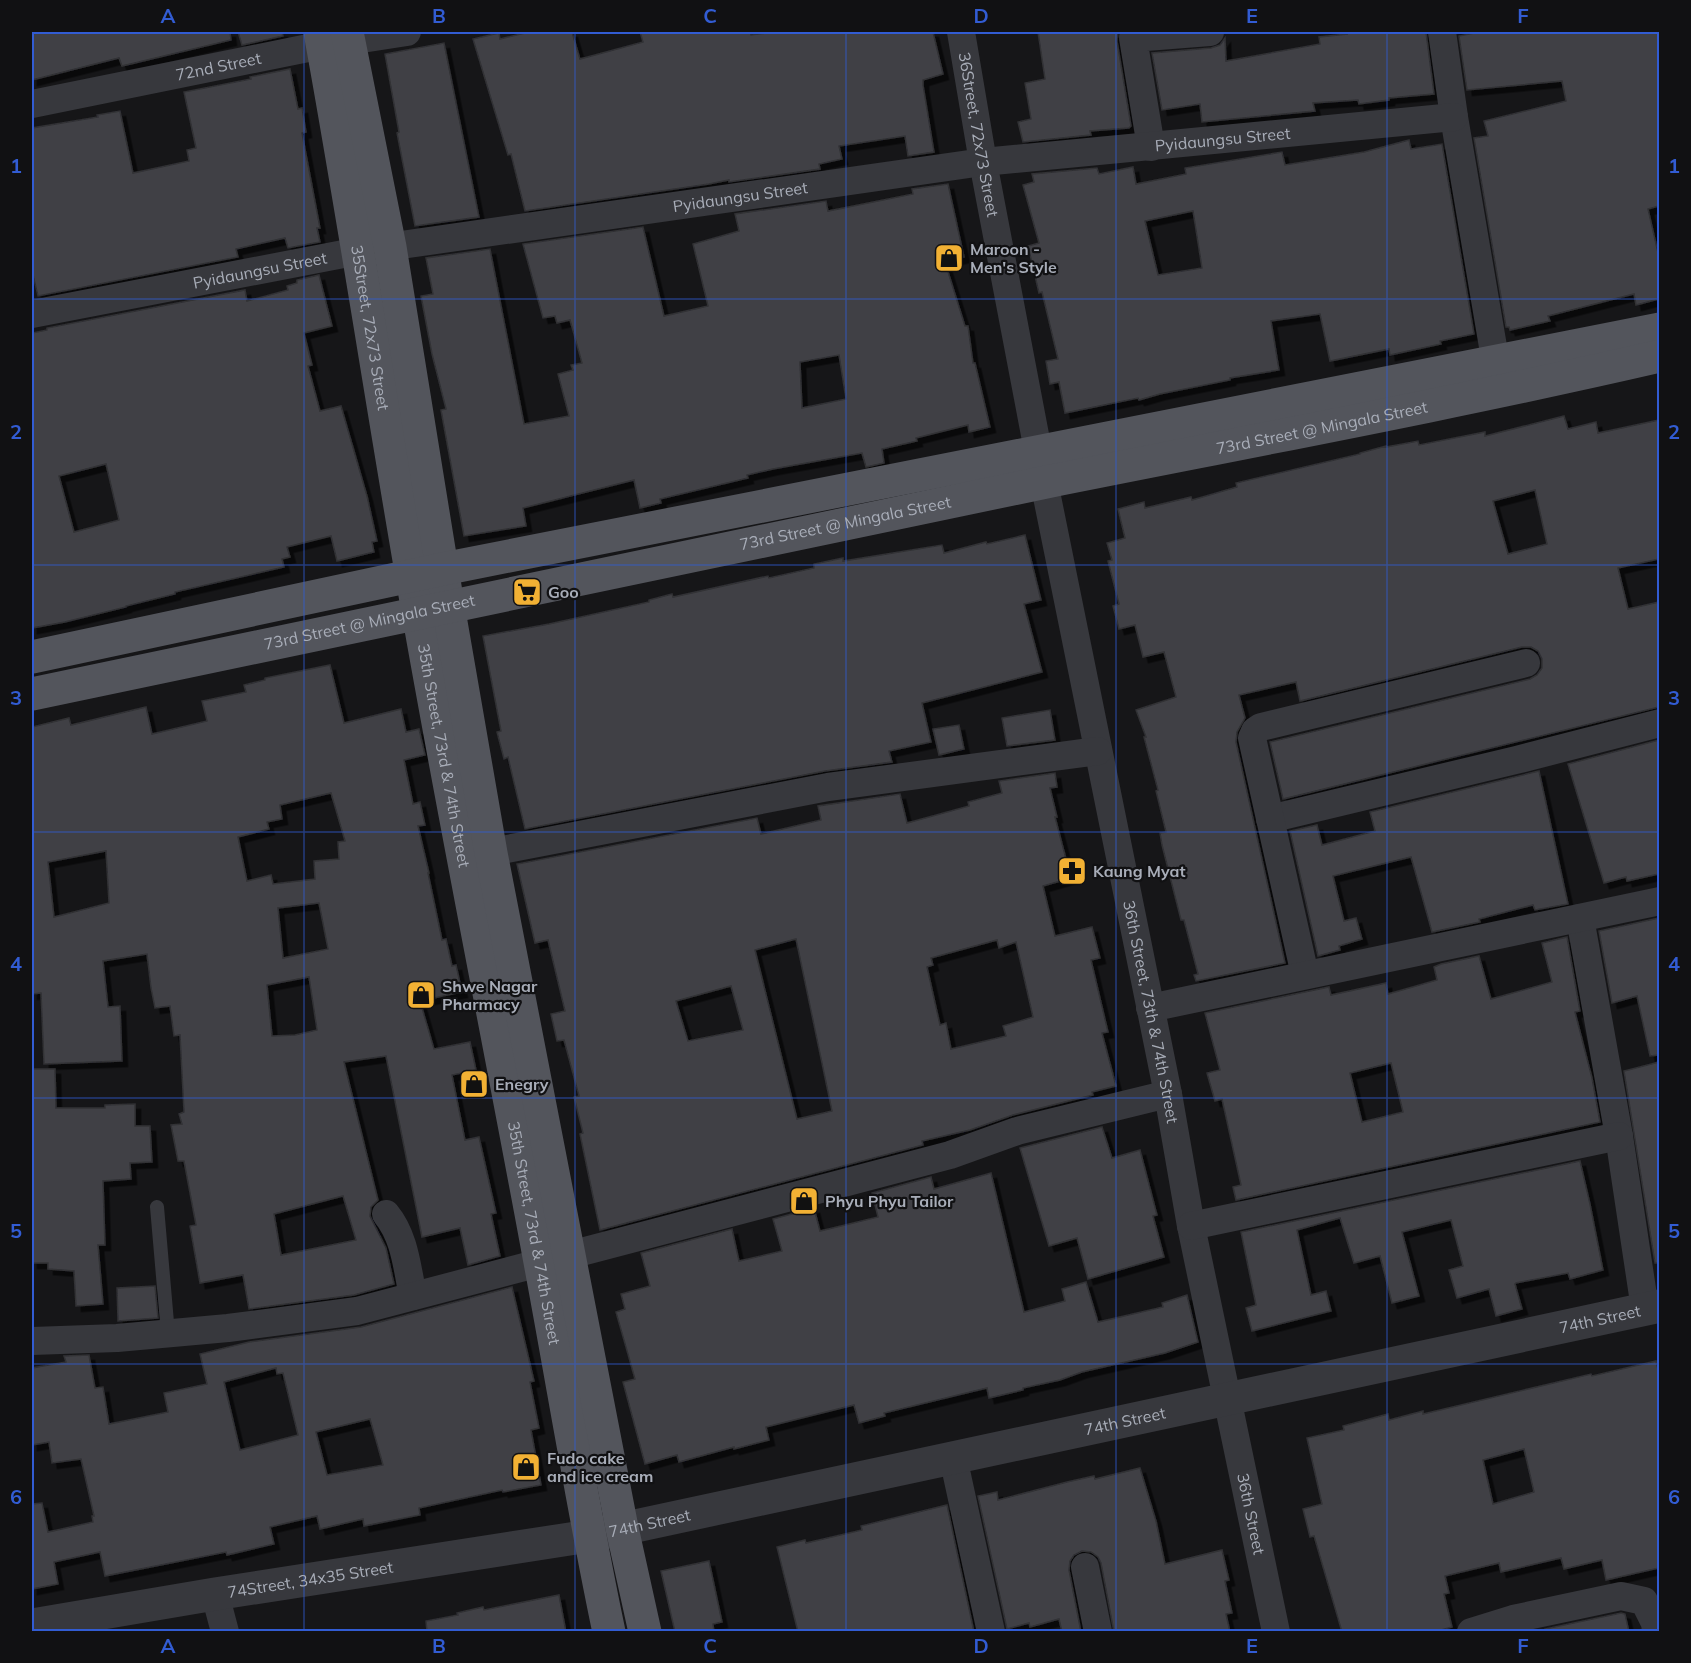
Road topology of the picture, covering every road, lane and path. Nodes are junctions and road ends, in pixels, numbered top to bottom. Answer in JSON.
{"nodes":[{"id":1,"x":407,"y":32,"type":"edge"},
{"id":2,"x":961,"y":32,"type":"edge"},
{"id":3,"x":1210,"y":32,"type":"edge"},
{"id":4,"x":1442,"y":32,"type":"edge"},
{"id":5,"x":1132,"y":35,"type":"edge"},
{"id":6,"x":335,"y":37,"type":"edge"},
{"id":7,"x":32,"y":104,"type":"edge"},
{"id":8,"x":1454,"y":117,"type":"junction"},
{"id":9,"x":1151,"y":147,"type":"junction"},
{"id":10,"x":983,"y":162,"type":"junction"},
{"id":11,"x":375,"y":249,"type":"junction"},
{"id":12,"x":32,"y":314,"type":"edge"},
{"id":13,"x":1659,"y":329,"type":"edge"},
{"id":14,"x":1659,"y":356,"type":"edge"},
{"id":15,"x":1498,"y":377,"type":"junction"},
{"id":16,"x":1041,"y":467,"type":"junction"},
{"id":17,"x":427,"y":573,"type":"junction"},
{"id":18,"x":433,"y":608,"type":"junction"},
{"id":19,"x":32,"y":657,"type":"edge"},
{"id":20,"x":1526,"y":663,"type":"dead end"},
{"id":21,"x":32,"y":694,"type":"edge"},
{"id":22,"x":1659,"y":723,"type":"edge"},
{"id":23,"x":1098,"y":751,"type":"junction"},
{"id":24,"x":1270,"y":819,"type":"junction"},
{"id":25,"x":477,"y":855,"type":"junction"},
{"id":26,"x":1659,"y":901,"type":"edge"},
{"id":27,"x":1580,"y":918,"type":"junction"},
{"id":28,"x":1305,"y":975,"type":"junction"},
{"id":29,"x":1150,"y":1008,"type":"junction"},
{"id":30,"x":1168,"y":1094,"type":"junction"},
{"id":31,"x":1619,"y":1137,"type":"junction"},
{"id":32,"x":157,"y":1207,"type":"dead end"},
{"id":33,"x":386,"y":1214,"type":"dead end"},
{"id":34,"x":1191,"y":1226,"type":"junction"},
{"id":35,"x":555,"y":1258,"type":"junction"},
{"id":36,"x":413,"y":1296,"type":"junction"},
{"id":37,"x":1652,"y":1307,"type":"edge"},
{"id":38,"x":168,"y":1334,"type":"junction"},
{"id":39,"x":32,"y":1341,"type":"edge"},
{"id":40,"x":1228,"y":1398,"type":"junction"},
{"id":41,"x":953,"y":1457,"type":"junction"},
{"id":42,"x":622,"y":1528,"type":"junction"},
{"id":43,"x":589,"y":1536,"type":"junction"},
{"id":44,"x":1085,"y":1567,"type":"dead end"},
{"id":45,"x":215,"y":1594,"type":"junction"},
{"id":46,"x":32,"y":1626,"type":"edge"},
{"id":47,"x":225,"y":1632,"type":"edge"},
{"id":48,"x":609,"y":1632,"type":"edge"},
{"id":49,"x":645,"y":1632,"type":"edge"},
{"id":50,"x":991,"y":1632,"type":"edge"},
{"id":51,"x":1098,"y":1632,"type":"edge"},
{"id":52,"x":1276,"y":1632,"type":"edge"},
{"id":53,"x":1471,"y":1632,"type":"edge"},
{"id":54,"x":1656,"y":1632,"type":"edge"}],
"edges":[{"from":1,"to":6,"type":"street","name":"72nd Street"},
{"from":2,"to":10,"type":"street","name":"36Street, 72x73 Street"},
{"from":3,"to":5,"type":"street"},
{"from":4,"to":8,"type":"street"},
{"from":5,"to":9,"type":"street"},
{"from":6,"to":7,"type":"street","name":"72nd Street"},
{"from":6,"to":11,"type":"main road","name":"35Street, 72x73 Street"},
{"from":8,"to":9,"type":"street","name":"Pyidaungsu Street"},
{"from":8,"to":15,"type":"street"},
{"from":9,"to":10,"type":"street","name":"Pyidaungsu Street"},
{"from":10,"to":11,"type":"street","name":"Pyidaungsu Street"},
{"from":10,"to":16,"type":"street","name":"36Street, 72x73 Street"},
{"from":11,"to":12,"type":"street","name":"Pyidaungsu Street"},
{"from":11,"to":17,"type":"main road","name":"35Street, 72x73 Street"},
{"from":13,"to":15,"type":"main road","name":"73rd Street @ Mingala Street"},
{"from":14,"to":15,"type":"main road","name":"73rd Street @ Mingala Street"},
{"from":15,"to":16,"type":"main road","name":"73rd Street @ Mingala Street"},
{"from":16,"to":17,"type":"main road","name":"73rd Street @ Mingala Street"},
{"from":16,"to":18,"type":"main road","name":"73rd Street @ Mingala Street"},
{"from":16,"to":23,"type":"street","name":"36th Street, 73th & 74th Street"},
{"from":17,"to":18,"type":"main road","name":"35Street, 72x73 Street"},
{"from":17,"to":19,"type":"main road","name":"73rd Street @ Mingala Street"},
{"from":18,"to":21,"type":"main road","name":"73rd Street @ Mingala Street"},
{"from":18,"to":25,"type":"main road","name":"35th Street, 73rd & 74th Street"},
{"from":20,"to":24,"type":"street"},
{"from":22,"to":24,"type":"street"},
{"from":23,"to":25,"type":"street"},
{"from":23,"to":29,"type":"street","name":"36th Street, 73th & 74th Street"},
{"from":24,"to":28,"type":"street"},
{"from":25,"to":35,"type":"main road","name":"35th Street, 73rd & 74th Street"},
{"from":26,"to":27,"type":"street"},
{"from":27,"to":28,"type":"street"},
{"from":27,"to":31,"type":"street"},
{"from":28,"to":29,"type":"street"},
{"from":29,"to":30,"type":"street","name":"36th Street, 73th & 74th Street"},
{"from":30,"to":34,"type":"street","name":"36th Street, 73th & 74th Street"},
{"from":30,"to":35,"type":"street"},
{"from":31,"to":34,"type":"street"},
{"from":31,"to":37,"type":"street"},
{"from":32,"to":38,"type":"lane"},
{"from":33,"to":36,"type":"street"},
{"from":34,"to":40,"type":"street","name":"36th Street, 73th & 74th Street"},
{"from":35,"to":36,"type":"street"},
{"from":35,"to":42,"type":"main road","name":"35th Street, 73rd & 74th Street"},
{"from":35,"to":43,"type":"main road","name":"35th Street, 73rd & 74th Street"},
{"from":36,"to":38,"type":"street"},
{"from":37,"to":40,"type":"street","name":"74th Street"},
{"from":38,"to":39,"type":"street"},
{"from":40,"to":41,"type":"street","name":"74th Street"},
{"from":40,"to":52,"type":"street","name":"36th Street"},
{"from":41,"to":42,"type":"street","name":"74th Street"},
{"from":41,"to":50,"type":"street"},
{"from":42,"to":43,"type":"street","name":"74th Street"},
{"from":42,"to":49,"type":"main road","name":"35th Street, 73rd & 74th Street"},
{"from":43,"to":45,"type":"street","name":"74Street, 34x35 Street"},
{"from":43,"to":48,"type":"main road","name":"35th Street, 73rd & 74th Street"},
{"from":44,"to":51,"type":"street"},
{"from":45,"to":46,"type":"street","name":"74Street, 34x35 Street"},
{"from":45,"to":47,"type":"street"},
{"from":53,"to":54,"type":"street"}]}
